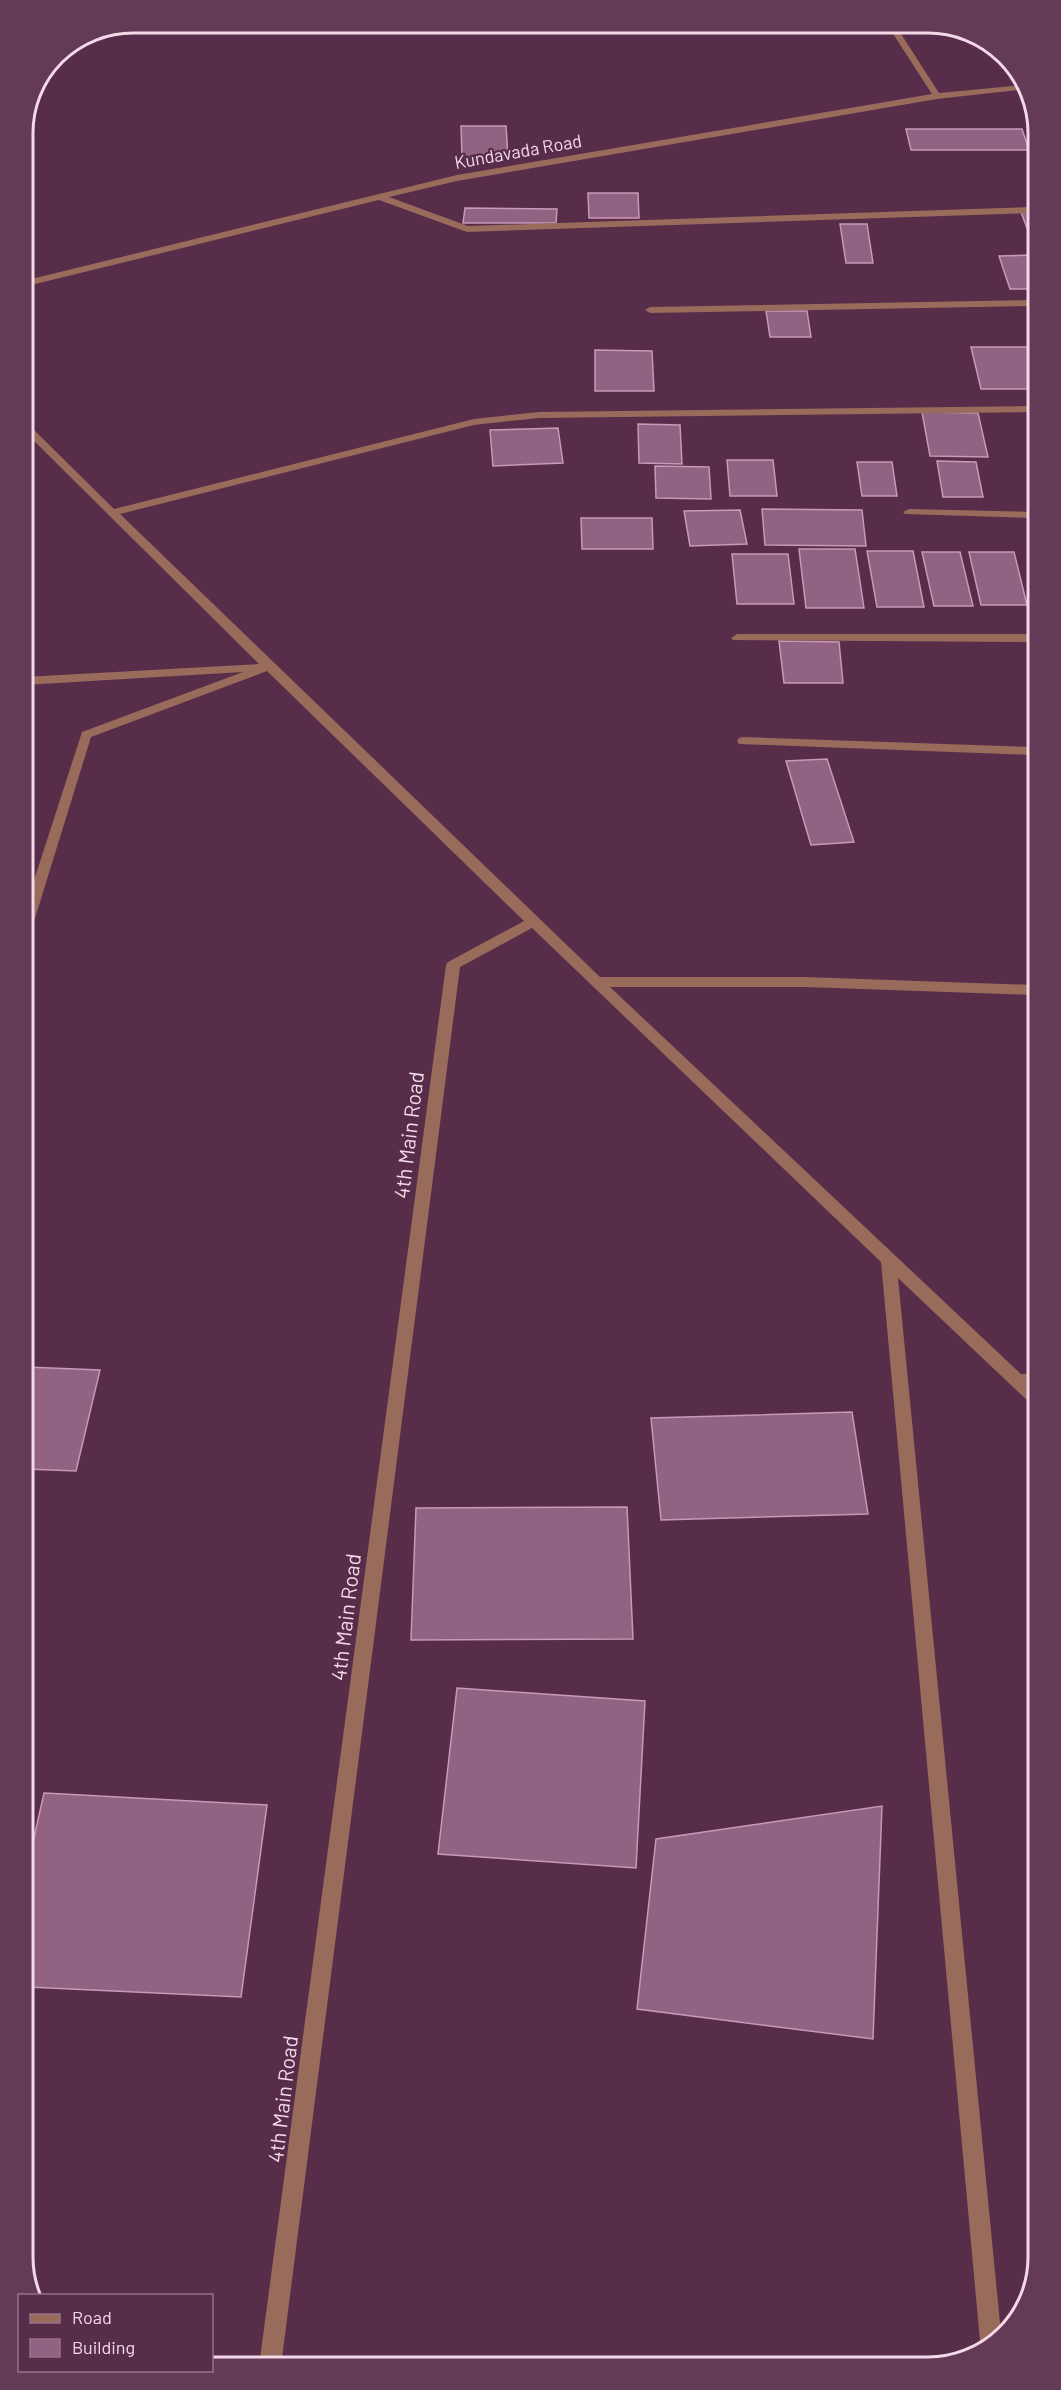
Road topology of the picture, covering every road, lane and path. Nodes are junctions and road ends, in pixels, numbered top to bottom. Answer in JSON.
{"nodes":[{"id":1,"x":896,"y":33,"type":"edge"},
{"id":2,"x":1017,"y":88,"type":"edge"},
{"id":3,"x":937,"y":96,"type":"junction"},
{"id":4,"x":380,"y":197,"type":"junction"},
{"id":5,"x":1028,"y":210,"type":"edge"},
{"id":6,"x":33,"y":282,"type":"edge"},
{"id":7,"x":1028,"y":303,"type":"edge"},
{"id":8,"x":650,"y":310,"type":"dead end"},
{"id":9,"x":1028,"y":409,"type":"edge"},
{"id":10,"x":33,"y":435,"type":"edge"},
{"id":11,"x":909,"y":512,"type":"dead end"},
{"id":12,"x":112,"y":513,"type":"junction"},
{"id":13,"x":1028,"y":515,"type":"edge"},
{"id":14,"x":737,"y":638,"type":"dead end"},
{"id":15,"x":1028,"y":638,"type":"edge"},
{"id":16,"x":267,"y":667,"type":"junction"},
{"id":17,"x":33,"y":680,"type":"edge"},
{"id":18,"x":743,"y":741,"type":"dead end"},
{"id":19,"x":1028,"y":751,"type":"edge"},
{"id":20,"x":33,"y":903,"type":"edge"},
{"id":21,"x":534,"y":921,"type":"junction"},
{"id":22,"x":598,"y":982,"type":"junction"},
{"id":23,"x":1028,"y":990,"type":"edge"},
{"id":24,"x":889,"y":1260,"type":"junction"},
{"id":25,"x":1028,"y":1380,"type":"edge"},
{"id":26,"x":1017,"y":1381,"type":"junction"},
{"id":27,"x":1028,"y":1391,"type":"edge"},
{"id":28,"x":990,"y":2335,"type":"edge"},
{"id":29,"x":271,"y":2357,"type":"edge"}],
"edges":[{"from":1,"to":3,"type":"street"},
{"from":2,"to":3,"type":"street","name":"Kundavada Road"},
{"from":3,"to":4,"type":"street","name":"Kundavada Road"},
{"from":4,"to":5,"type":"street"},
{"from":4,"to":6,"type":"street","name":"Kundavada Road"},
{"from":7,"to":8,"type":"street"},
{"from":9,"to":12,"type":"street"},
{"from":10,"to":12,"type":"street"},
{"from":11,"to":13,"type":"street"},
{"from":12,"to":16,"type":"street"},
{"from":14,"to":15,"type":"street"},
{"from":16,"to":17,"type":"street"},
{"from":16,"to":20,"type":"street"},
{"from":16,"to":21,"type":"street"},
{"from":18,"to":19,"type":"street"},
{"from":21,"to":22,"type":"street"},
{"from":21,"to":29,"type":"street","name":"4th Main Road"},
{"from":22,"to":23,"type":"street"},
{"from":22,"to":24,"type":"street"},
{"from":24,"to":26,"type":"street"},
{"from":24,"to":28,"type":"street"},
{"from":25,"to":26,"type":"street"},
{"from":26,"to":27,"type":"street"}]}
